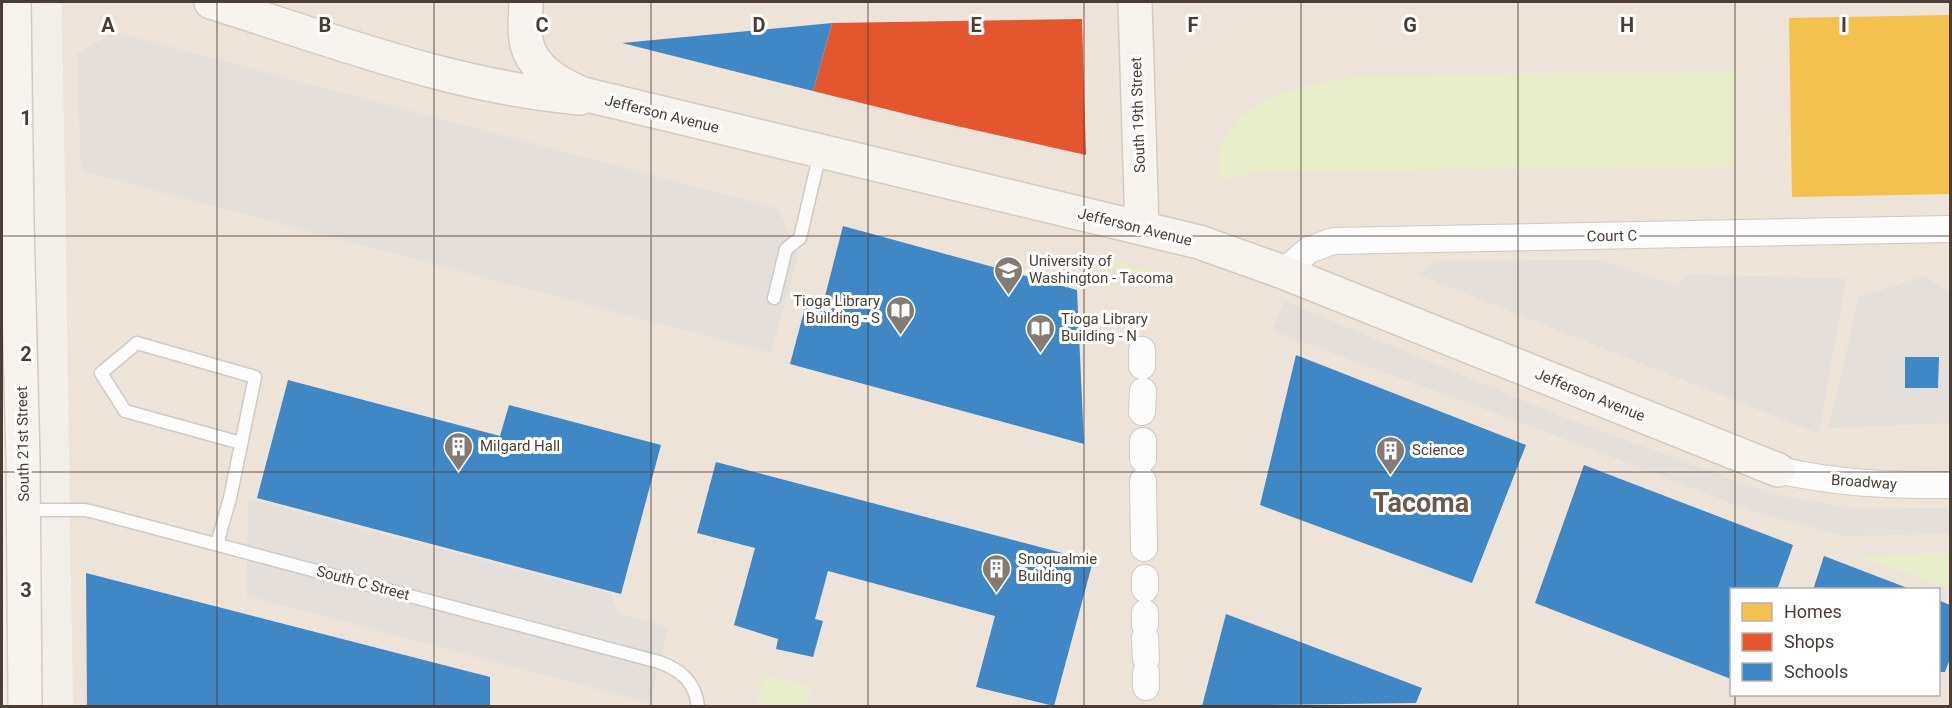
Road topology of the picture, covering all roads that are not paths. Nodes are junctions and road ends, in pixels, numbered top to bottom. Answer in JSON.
{"nodes":[{"id":1,"x":14,"y":2,"type":"edge"},
{"id":2,"x":211,"y":2,"type":"edge"},
{"id":3,"x":526,"y":2,"type":"edge"},
{"id":4,"x":1135,"y":2,"type":"edge"},
{"id":5,"x":606,"y":100,"type":"junction"},
{"id":6,"x":821,"y":152,"type":"junction"},
{"id":7,"x":1142,"y":228,"type":"junction"},
{"id":8,"x":1950,"y":230,"type":"edge"},
{"id":9,"x":10,"y":246,"type":"edge"},
{"id":10,"x":1283,"y":272,"type":"junction"},
{"id":11,"x":774,"y":298,"type":"dead end"},
{"id":12,"x":241,"y":443,"type":"junction"},
{"id":13,"x":1143,"y":460,"type":"dead end"},
{"id":14,"x":1778,"y":470,"type":"joint"},
{"id":15,"x":1950,"y":485,"type":"edge"},
{"id":16,"x":13,"y":510,"type":"edge"},
{"id":17,"x":217,"y":544,"type":"junction"},
{"id":18,"x":1145,"y":613,"type":"dead end"},
{"id":19,"x":26,"y":706,"type":"edge"},
{"id":20,"x":698,"y":706,"type":"edge"}],
"edges":[{"from":1,"to":9,"type":"street","name":"South 21st Street"},
{"from":2,"to":5,"type":"street"},
{"from":3,"to":5,"type":"street","name":"Jefferson Avenue"},
{"from":4,"to":7,"type":"street","name":"South 19th Street"},
{"from":5,"to":6,"type":"street","name":"Jefferson Avenue"},
{"from":6,"to":7,"type":"street","name":"Jefferson Avenue"},
{"from":6,"to":11,"type":"lane"},
{"from":7,"to":10,"type":"street","name":"Jefferson Avenue"},
{"from":8,"to":10,"type":"street","name":"Court C"},
{"from":9,"to":16,"type":"street","name":"South 21st Street"},
{"from":10,"to":14,"type":"street","name":"Jefferson Avenue"},
{"from":12,"to":12,"type":"lane"},
{"from":12,"to":17,"type":"lane"},
{"from":13,"to":18,"type":"street"},
{"from":14,"to":15,"type":"street","name":"Broadway"},
{"from":16,"to":17,"type":"lane","name":"South C Street"},
{"from":16,"to":19,"type":"street","name":"South 21st Street"},
{"from":17,"to":20,"type":"lane","name":"South C Street"}]}
